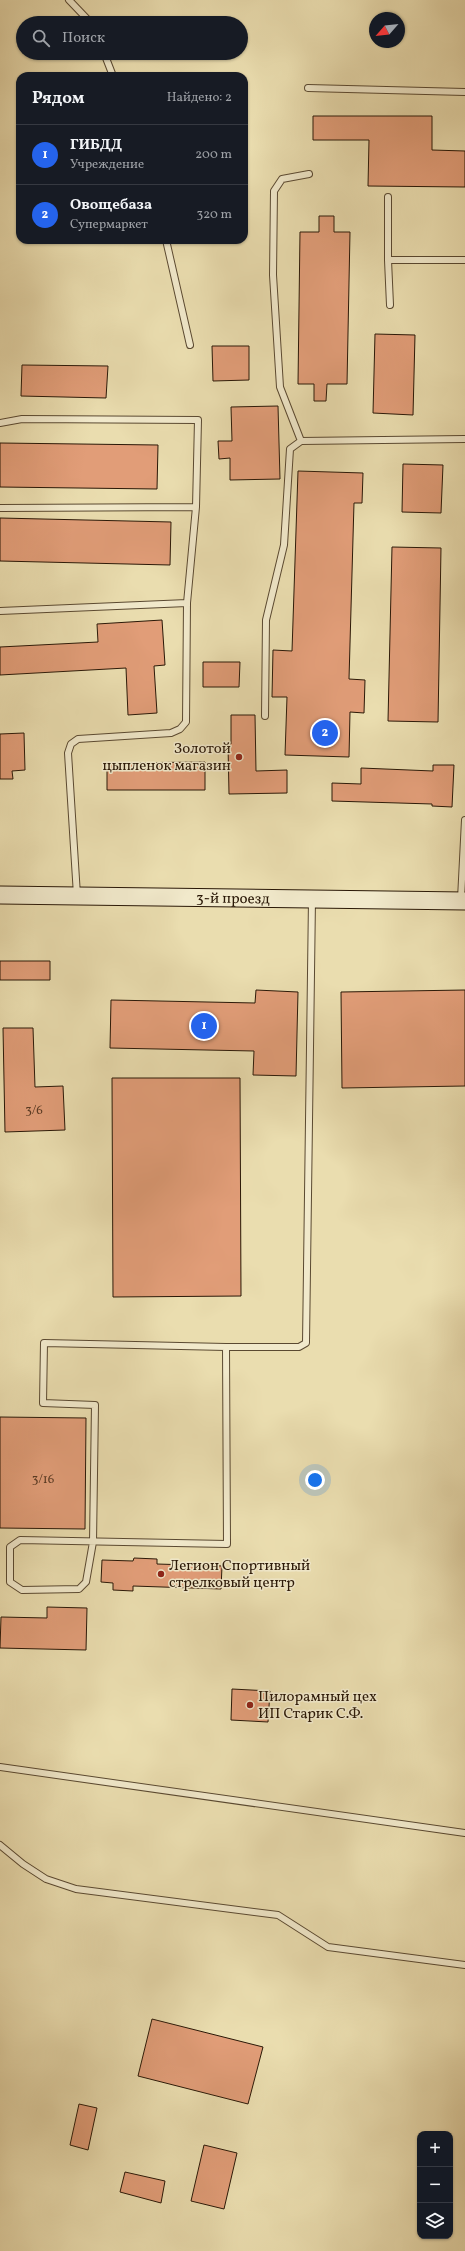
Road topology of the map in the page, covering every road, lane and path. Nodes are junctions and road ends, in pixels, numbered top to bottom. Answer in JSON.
{"nodes":[{"id":1,"x":69,"y":0,"type":"edge"},
{"id":2,"x":84,"y":16,"type":"edge"},
{"id":3,"x":107,"y":60,"type":"edge"},
{"id":4,"x":111,"y":72,"type":"edge"},
{"id":5,"x":308,"y":88,"type":"dead end"},
{"id":6,"x":465,"y":92,"type":"edge"},
{"id":7,"x":309,"y":174,"type":"dead end"},
{"id":8,"x":388,"y":197,"type":"dead end"},
{"id":9,"x":167,"y":244,"type":"edge"},
{"id":10,"x":388,"y":260,"type":"junction"},
{"id":11,"x":465,"y":260,"type":"edge"},
{"id":12,"x":390,"y":305,"type":"dead end"},
{"id":13,"x":190,"y":345,"type":"dead end"},
{"id":14,"x":0,"y":423,"type":"edge"},
{"id":15,"x":465,"y":439,"type":"edge"},
{"id":16,"x":301,"y":441,"type":"junction"},
{"id":17,"x":196,"y":507,"type":"junction"},
{"id":18,"x":0,"y":508,"type":"edge"},
{"id":19,"x":187,"y":603,"type":"junction"},
{"id":20,"x":0,"y":611,"type":"edge"},
{"id":21,"x":265,"y":716,"type":"dead end"},
{"id":22,"x":465,"y":820,"type":"edge"},
{"id":23,"x":0,"y":895,"type":"edge"},
{"id":24,"x":77,"y":896,"type":"junction"},
{"id":25,"x":312,"y":898,"type":"junction"},
{"id":26,"x":463,"y":901,"type":"edge"},
{"id":27,"x":226,"y":1347,"type":"junction"},
{"id":28,"x":92,"y":1542,"type":"junction"},
{"id":29,"x":0,"y":1767,"type":"edge"},
{"id":30,"x":465,"y":1833,"type":"edge"},
{"id":31,"x":0,"y":1845,"type":"edge"},
{"id":32,"x":465,"y":1965,"type":"edge"}],
"edges":[{"from":1,"to":2,"type":"lane"},
{"from":3,"to":4,"type":"lane"},
{"from":5,"to":6,"type":"lane"},
{"from":7,"to":16,"type":"lane"},
{"from":8,"to":10,"type":"lane"},
{"from":9,"to":13,"type":"lane"},
{"from":10,"to":11,"type":"lane"},
{"from":10,"to":12,"type":"lane"},
{"from":14,"to":17,"type":"lane"},
{"from":15,"to":16,"type":"lane"},
{"from":16,"to":21,"type":"lane"},
{"from":17,"to":18,"type":"lane"},
{"from":17,"to":19,"type":"lane"},
{"from":19,"to":20,"type":"lane"},
{"from":19,"to":24,"type":"lane"},
{"from":22,"to":26,"type":"lane"},
{"from":23,"to":24,"type":"street","name":"3-й проезд"},
{"from":24,"to":25,"type":"street","name":"3-й проезд"},
{"from":25,"to":26,"type":"street","name":"3-й проезд"},
{"from":25,"to":27,"type":"lane"},
{"from":27,"to":28,"type":"lane"},
{"from":27,"to":28,"type":"lane"},
{"from":28,"to":28,"type":"lane"},
{"from":29,"to":30,"type":"lane"},
{"from":31,"to":32,"type":"lane"}]}
